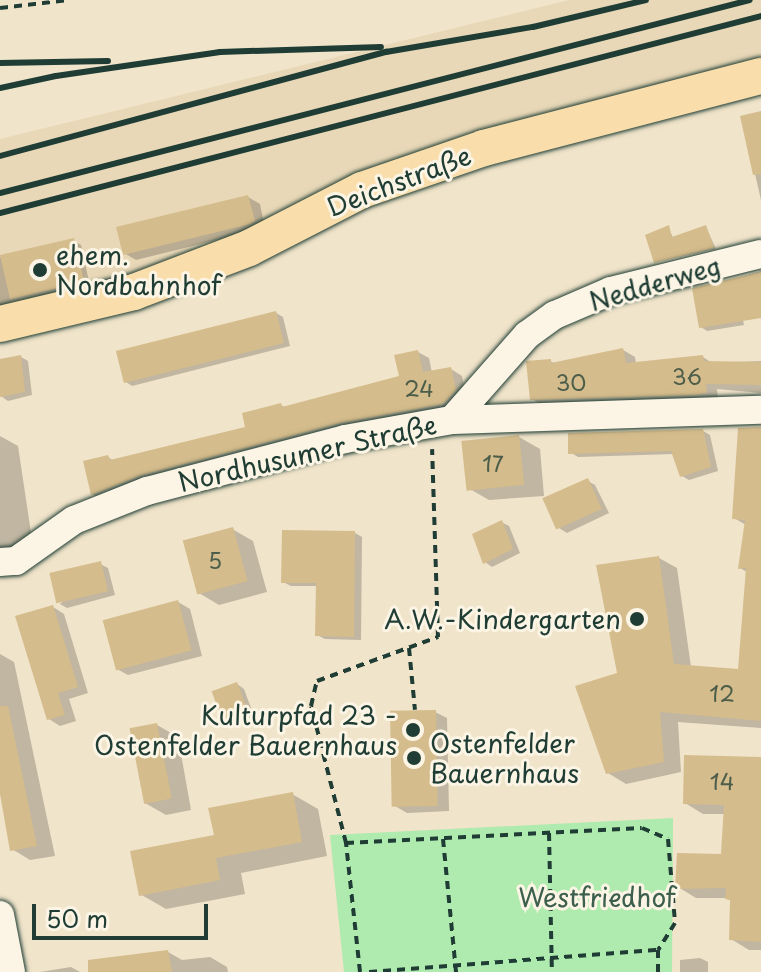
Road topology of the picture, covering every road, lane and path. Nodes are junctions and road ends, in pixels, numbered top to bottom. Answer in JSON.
{"nodes":[{"id":1,"x":69,"y":0,"type":"edge"},
{"id":2,"x":31,"y":2,"type":"edge"},
{"id":3,"x":0,"y":8,"type":"edge"},
{"id":4,"x":761,"y":76,"type":"edge"},
{"id":5,"x":761,"y":254,"type":"edge"},
{"id":6,"x":0,"y":324,"type":"edge"},
{"id":7,"x":761,"y":410,"type":"edge"},
{"id":8,"x":442,"y":422,"type":"junction"},
{"id":9,"x":5,"y":566,"type":"edge"},
{"id":10,"x":409,"y":648,"type":"junction"},
{"id":11,"x":415,"y":710,"type":"dead end"},
{"id":12,"x":549,"y":833,"type":"junction"},
{"id":13,"x":443,"y":838,"type":"junction"},
{"id":14,"x":346,"y":843,"type":"junction"},
{"id":15,"x":0,"y":915,"type":"edge"},
{"id":16,"x":658,"y":950,"type":"junction"},
{"id":17,"x":551,"y":959,"type":"junction"},
{"id":18,"x":455,"y":969,"type":"edge"},
{"id":19,"x":11,"y":972,"type":"edge"},
{"id":20,"x":360,"y":972,"type":"edge"},
{"id":21,"x":369,"y":972,"type":"edge"},
{"id":22,"x":552,"y":972,"type":"edge"},
{"id":23,"x":658,"y":972,"type":"edge"}],
"edges":[{"from":1,"to":2,"type":"path"},
{"from":2,"to":3,"type":"path"},
{"from":4,"to":6,"type":"main road","name":"Deichstraße"},
{"from":5,"to":8,"type":"street","name":"Nedderweg"},
{"from":7,"to":8,"type":"street","name":"Nordhusumer Straße"},
{"from":8,"to":9,"type":"street","name":"Nordhusumer Straße"},
{"from":8,"to":10,"type":"path"},
{"from":10,"to":11,"type":"path"},
{"from":10,"to":14,"type":"path"},
{"from":12,"to":13,"type":"path"},
{"from":12,"to":16,"type":"path"},
{"from":12,"to":17,"type":"path"},
{"from":13,"to":14,"type":"path"},
{"from":13,"to":18,"type":"path"},
{"from":14,"to":20,"type":"path"},
{"from":15,"to":19,"type":"street"},
{"from":16,"to":17,"type":"path"},
{"from":16,"to":23,"type":"path"},
{"from":17,"to":18,"type":"path"},
{"from":17,"to":22,"type":"path"},
{"from":18,"to":21,"type":"path"}]}
